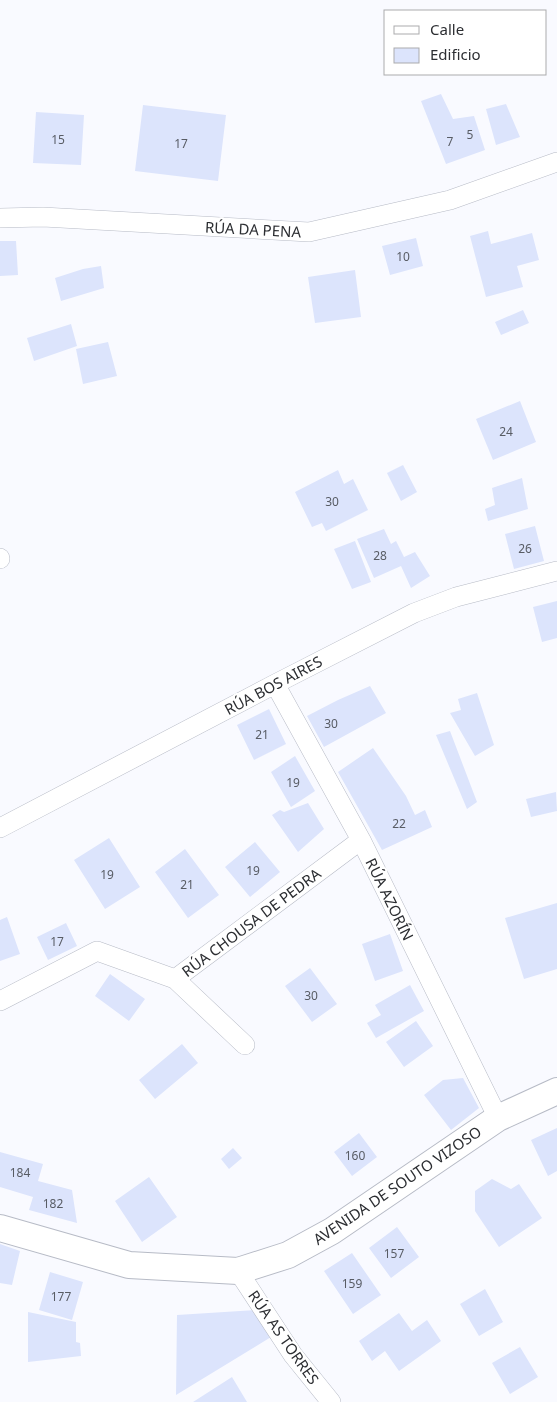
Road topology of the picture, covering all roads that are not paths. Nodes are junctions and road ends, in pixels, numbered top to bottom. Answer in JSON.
{"nodes":[{"id":1,"x":557,"y":162,"type":"edge"},
{"id":2,"x":0,"y":218,"type":"edge"},
{"id":3,"x":557,"y":570,"type":"edge"},
{"id":4,"x":275,"y":684,"type":"junction"},
{"id":5,"x":0,"y":828,"type":"edge"},
{"id":6,"x":361,"y":840,"type":"junction"},
{"id":7,"x":174,"y":979,"type":"junction"},
{"id":8,"x":0,"y":1001,"type":"edge"},
{"id":9,"x":245,"y":1045,"type":"dead end"},
{"id":10,"x":557,"y":1091,"type":"edge"},
{"id":11,"x":498,"y":1118,"type":"junction"},
{"id":12,"x":0,"y":1228,"type":"edge"},
{"id":13,"x":238,"y":1271,"type":"junction"},
{"id":14,"x":331,"y":1402,"type":"edge"}],
"edges":[{"from":1,"to":2,"type":"street","name":"RÚA DA PENA"},
{"from":3,"to":4,"type":"street","name":"RÚA BOS AIRES"},
{"from":4,"to":5,"type":"street","name":"RÚA BOS AIRES"},
{"from":4,"to":6,"type":"street","name":"RÚA AZORÍN"},
{"from":6,"to":7,"type":"street","name":"RÚA CHOUSA DE PEDRA"},
{"from":6,"to":11,"type":"street","name":"RÚA AZORÍN"},
{"from":7,"to":8,"type":"street","name":"RÚA CHOUSA DE PEDRA"},
{"from":7,"to":9,"type":"street"},
{"from":10,"to":11,"type":"street","name":"AVENIDA DE SOUTO VIZOSO"},
{"from":11,"to":13,"type":"street","name":"AVENIDA DE SOUTO VIZOSO"},
{"from":12,"to":13,"type":"street","name":"AVENIDA DE SOUTO VIZOSO"},
{"from":13,"to":14,"type":"street","name":"RÚA AS TORRES"}]}
